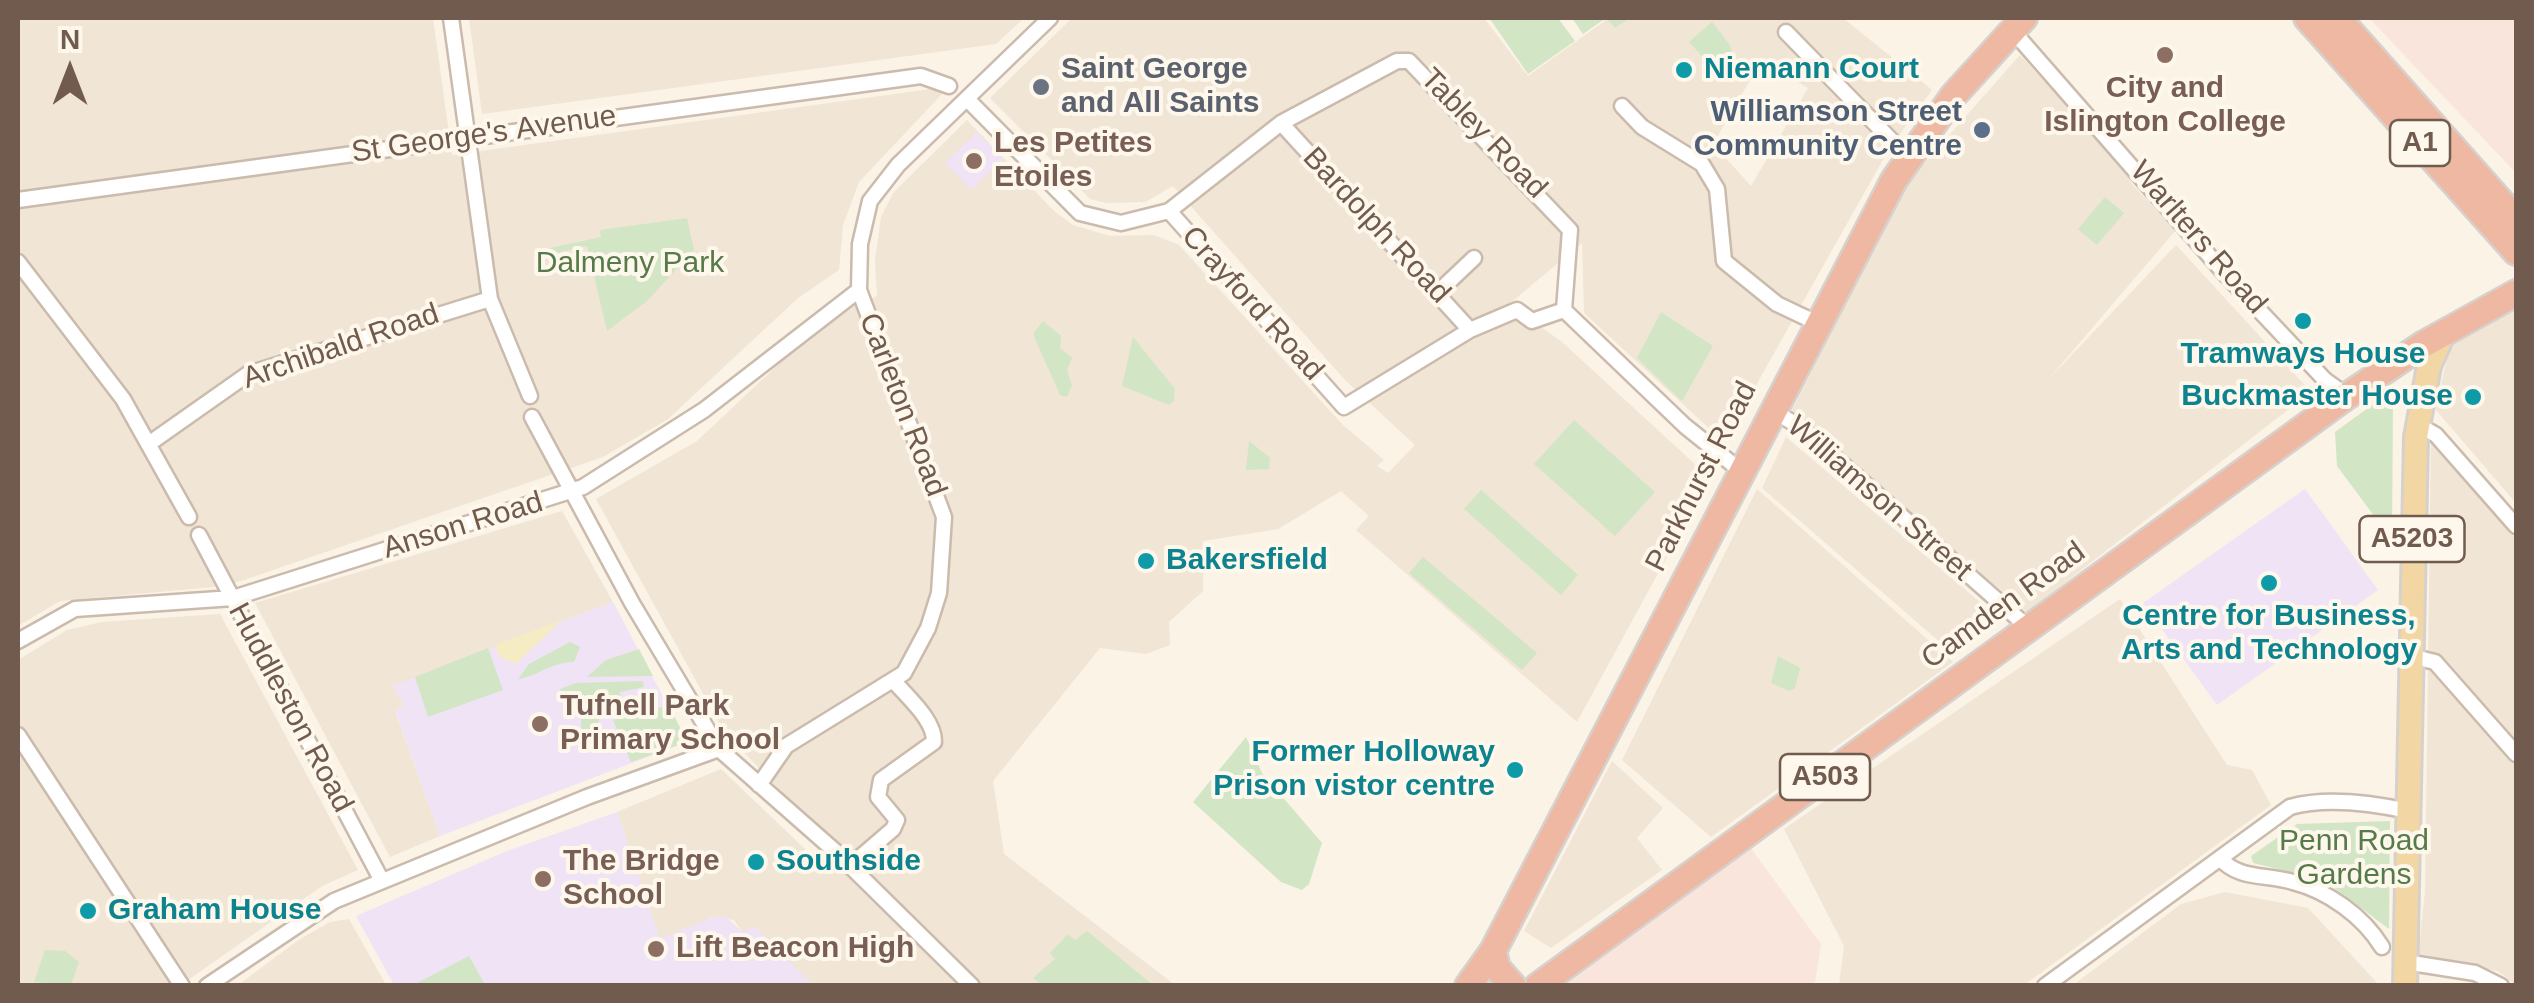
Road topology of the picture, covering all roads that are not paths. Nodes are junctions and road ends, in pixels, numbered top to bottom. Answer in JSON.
{"nodes":[{"id":1,"x":451,"y":18,"type":"edge"},
{"id":2,"x":1050,"y":18,"type":"edge"},
{"id":3,"x":2307,"y":18,"type":"edge"},
{"id":4,"x":2338,"y":18,"type":"edge"},
{"id":5,"x":2019,"y":24,"type":"edge"},
{"id":6,"x":1786,"y":32,"type":"dead end"},
{"id":7,"x":949,"y":86,"type":"dead end"},
{"id":8,"x":967,"y":98,"type":"junction"},
{"id":9,"x":1622,"y":106,"type":"dead end"},
{"id":10,"x":1281,"y":123,"type":"junction"},
{"id":11,"x":468,"y":137,"type":"junction"},
{"id":12,"x":1912,"y":153,"type":"junction"},
{"id":13,"x":18,"y":200,"type":"edge"},
{"id":14,"x":1170,"y":211,"type":"junction"},
{"id":15,"x":2516,"y":219,"type":"edge"},
{"id":16,"x":2516,"y":252,"type":"edge"},
{"id":17,"x":1474,"y":258,"type":"dead end"},
{"id":18,"x":18,"y":262,"type":"edge"},
{"id":19,"x":859,"y":290,"type":"junction"},
{"id":20,"x":1437,"y":293,"type":"junction"},
{"id":21,"x":2516,"y":293,"type":"edge"},
{"id":22,"x":490,"y":298,"type":"junction"},
{"id":23,"x":1564,"y":310,"type":"junction"},
{"id":24,"x":1817,"y":324,"type":"junction"},
{"id":25,"x":1470,"y":330,"type":"junction"},
{"id":26,"x":2443,"y":334,"type":"junction"},
{"id":27,"x":530,"y":396,"type":"dead end"},
{"id":28,"x":2347,"y":396,"type":"junction"},
{"id":29,"x":1772,"y":410,"type":"junction"},
{"id":30,"x":532,"y":417,"type":"dead end"},
{"id":31,"x":2418,"y":424,"type":"junction"},
{"id":32,"x":150,"y":443,"type":"junction"},
{"id":33,"x":1740,"y":472,"type":"junction"},
{"id":34,"x":571,"y":491,"type":"junction"},
{"id":35,"x":189,"y":517,"type":"dead end"},
{"id":36,"x":2516,"y":526,"type":"edge"},
{"id":37,"x":199,"y":535,"type":"dead end"},
{"id":38,"x":233,"y":598,"type":"junction"},
{"id":39,"x":2030,"y":629,"type":"junction"},
{"id":40,"x":18,"y":641,"type":"edge"},
{"id":41,"x":2410,"y":656,"type":"junction"},
{"id":42,"x":893,"y":680,"type":"junction"},
{"id":43,"x":18,"y":735,"type":"edge"},
{"id":44,"x":719,"y":749,"type":"junction"},
{"id":45,"x":2516,"y":754,"type":"edge"},
{"id":46,"x":759,"y":785,"type":"junction"},
{"id":47,"x":2408,"y":811,"type":"junction"},
{"id":48,"x":2220,"y":858,"type":"junction"},
{"id":49,"x":850,"y":866,"type":"junction"},
{"id":50,"x":382,"y":881,"type":"junction"},
{"id":51,"x":2382,"y":947,"type":"dead end"},
{"id":52,"x":1493,"y":952,"type":"junction"},
{"id":53,"x":2405,"y":974,"type":"edge"},
{"id":54,"x":182,"y":986,"type":"edge"},
{"id":55,"x":207,"y":986,"type":"edge"},
{"id":56,"x":972,"y":986,"type":"edge"},
{"id":57,"x":1468,"y":986,"type":"edge"},
{"id":58,"x":1514,"y":986,"type":"edge"},
{"id":59,"x":1538,"y":986,"type":"edge"},
{"id":60,"x":2045,"y":986,"type":"edge"},
{"id":61,"x":2501,"y":986,"type":"edge"}],
"edges":[{"from":1,"to":11,"type":"street"},
{"from":2,"to":8,"type":"street","name":"Carleton Road"},
{"from":3,"to":16,"type":"highway","number":"A1"},
{"from":4,"to":15,"type":"highway","number":"A1"},
{"from":5,"to":12,"type":"highway","name":"Parkhurst Road"},
{"from":5,"to":28,"type":"street","name":"Warlters Road"},
{"from":6,"to":12,"type":"street"},
{"from":7,"to":11,"type":"street","name":"St George's Avenue"},
{"from":8,"to":14,"type":"street","name":"Crayford Road"},
{"from":8,"to":19,"type":"street","name":"Carleton Road"},
{"from":9,"to":24,"type":"street"},
{"from":10,"to":14,"type":"street","name":"Tabley Road"},
{"from":10,"to":20,"type":"street","name":"Bardolph Road"},
{"from":10,"to":23,"type":"street","name":"Tabley Road"},
{"from":11,"to":13,"type":"street","name":"St George's Avenue"},
{"from":11,"to":22,"type":"street"},
{"from":12,"to":24,"type":"highway","name":"Parkhurst Road"},
{"from":14,"to":25,"type":"street","name":"Crayford Road"},
{"from":17,"to":20,"type":"street"},
{"from":18,"to":32,"type":"street"},
{"from":19,"to":34,"type":"street","name":"Anson Road"},
{"from":19,"to":42,"type":"street","name":"Carleton Road"},
{"from":20,"to":25,"type":"street","name":"Bardolph Road"},
{"from":21,"to":26,"type":"highway","name":"Camden Road","number":"A503"},
{"from":22,"to":27,"type":"street"},
{"from":22,"to":32,"type":"street","name":"Archibald Road"},
{"from":23,"to":25,"type":"street"},
{"from":23,"to":33,"type":"street"},
{"from":24,"to":29,"type":"highway","name":"Parkhurst Road"},
{"from":26,"to":28,"type":"highway","name":"Camden Road","number":"A503"},
{"from":26,"to":31,"type":"main road","number":"A5203"},
{"from":28,"to":39,"type":"highway","name":"Camden Road","number":"A503"},
{"from":29,"to":33,"type":"highway","name":"Parkhurst Road"},
{"from":29,"to":39,"type":"street","name":"Williamson Street"},
{"from":30,"to":34,"type":"street"},
{"from":31,"to":36,"type":"street"},
{"from":31,"to":41,"type":"main road","number":"A5203"},
{"from":32,"to":35,"type":"street"},
{"from":33,"to":52,"type":"highway","name":"Parkhurst Road"},
{"from":34,"to":38,"type":"street","name":"Anson Road"},
{"from":34,"to":44,"type":"street"},
{"from":37,"to":38,"type":"street","name":"Huddleston Road"},
{"from":38,"to":40,"type":"street","name":"Anson Road"},
{"from":38,"to":50,"type":"street","name":"Huddleston Road"},
{"from":39,"to":59,"type":"highway","name":"Camden Road","number":"A503"},
{"from":41,"to":45,"type":"street"},
{"from":41,"to":47,"type":"main road","number":"A5203"},
{"from":42,"to":46,"type":"street","name":"Carleton Road"},
{"from":42,"to":49,"type":"street"},
{"from":43,"to":54,"type":"street"},
{"from":44,"to":46,"type":"street"},
{"from":44,"to":50,"type":"street"},
{"from":46,"to":49,"type":"street"},
{"from":47,"to":48,"type":"street"},
{"from":47,"to":53,"type":"main road","number":"A5203"},
{"from":48,"to":51,"type":"street"},
{"from":48,"to":60,"type":"street"},
{"from":49,"to":56,"type":"street"},
{"from":50,"to":55,"type":"street"},
{"from":52,"to":57,"type":"highway","name":"Parkhurst Road"},
{"from":52,"to":58,"type":"highway"},
{"from":53,"to":61,"type":"street"}]}
